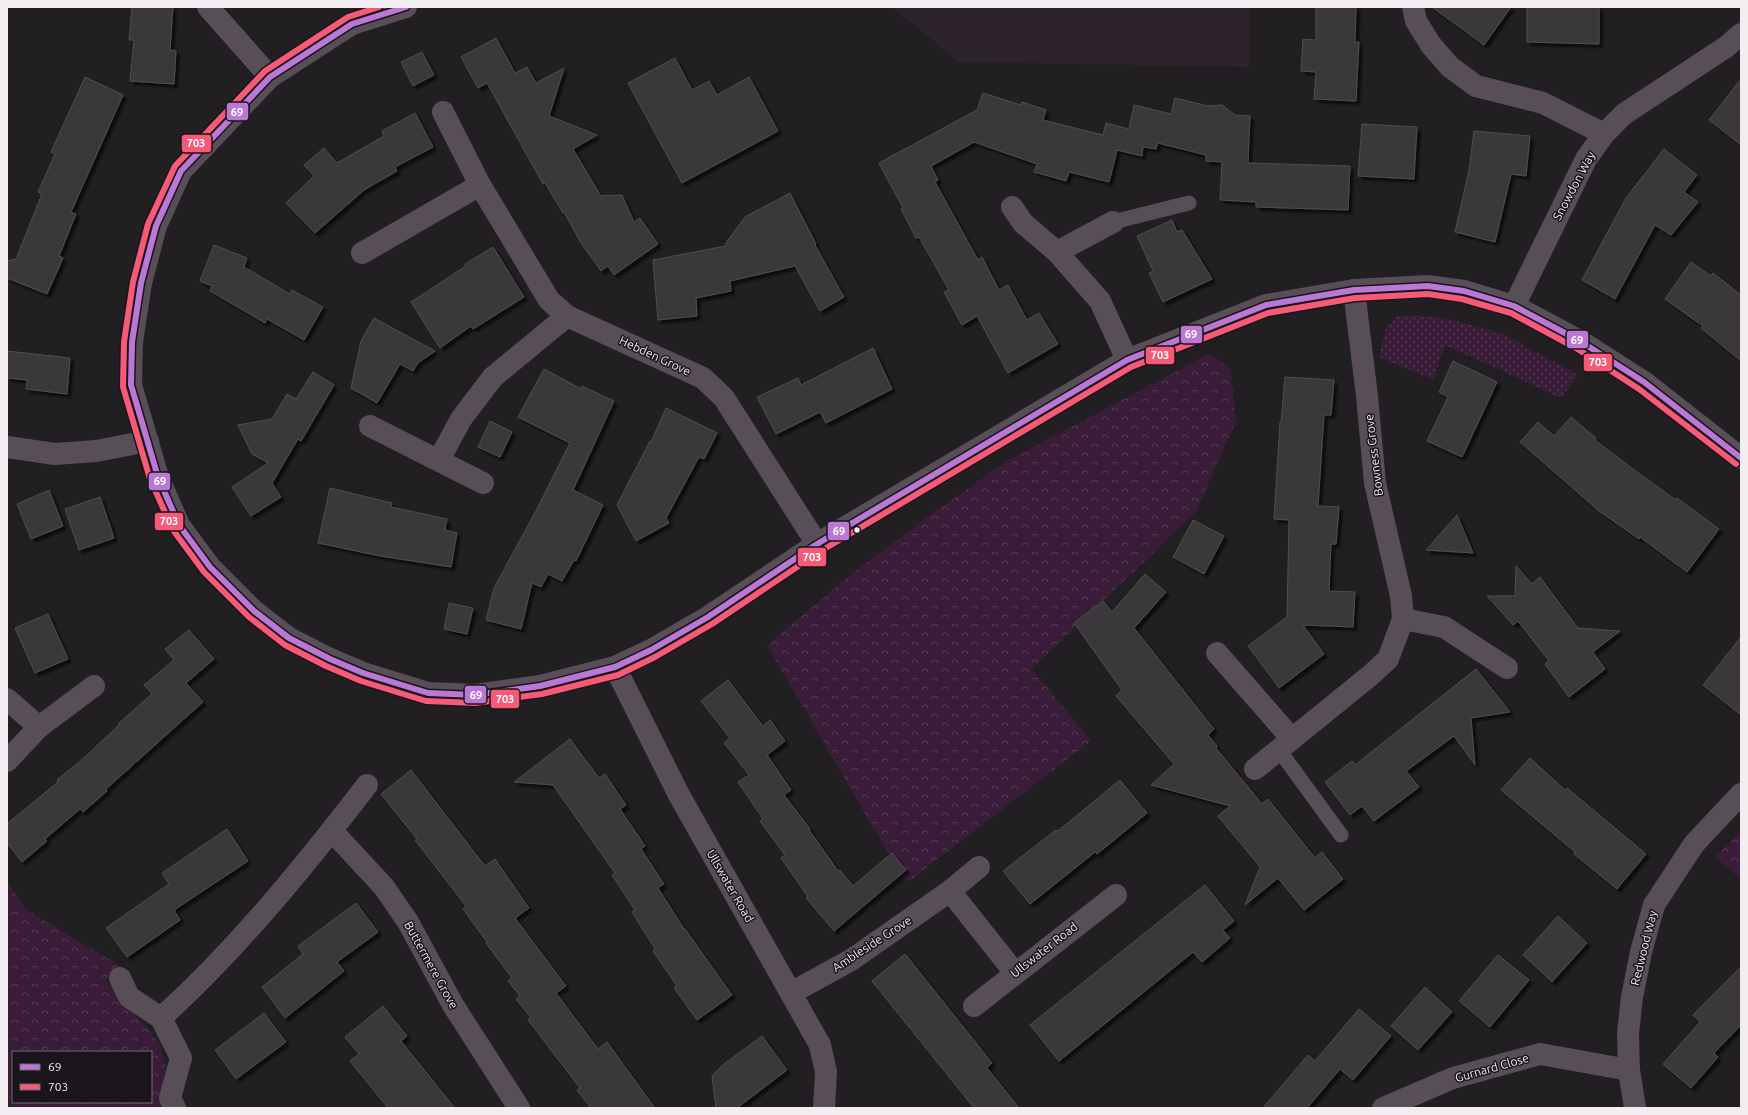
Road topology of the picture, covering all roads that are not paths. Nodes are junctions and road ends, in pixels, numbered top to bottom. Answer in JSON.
{"nodes":[{"id":1,"x":208,"y":7,"type":"edge"},
{"id":2,"x":406,"y":7,"type":"edge"},
{"id":3,"x":1414,"y":7,"type":"edge"},
{"id":4,"x":1741,"y":34,"type":"edge"},
{"id":5,"x":270,"y":77,"type":"junction"},
{"id":6,"x":443,"y":112,"type":"dead end"},
{"id":7,"x":1604,"y":134,"type":"junction"},
{"id":8,"x":480,"y":185,"type":"junction"},
{"id":9,"x":1189,"y":203,"type":"dead end"},
{"id":10,"x":1012,"y":207,"type":"dead end"},
{"id":11,"x":1113,"y":222,"type":"joint"},
{"id":12,"x":362,"y":252,"type":"dead end"},
{"id":13,"x":1057,"y":252,"type":"junction"},
{"id":14,"x":1354,"y":290,"type":"junction"},
{"id":15,"x":1514,"y":306,"type":"junction"},
{"id":16,"x":568,"y":316,"type":"junction"},
{"id":17,"x":1127,"y":360,"type":"junction"},
{"id":18,"x":370,"y":426,"type":"dead end"},
{"id":19,"x":148,"y":442,"type":"junction"},
{"id":20,"x":7,"y":447,"type":"edge"},
{"id":21,"x":1741,"y":458,"type":"edge"},
{"id":22,"x":439,"y":460,"type":"junction"},
{"id":23,"x":483,"y":483,"type":"dead end"},
{"id":24,"x":817,"y":544,"type":"junction"},
{"id":25,"x":1403,"y":619,"type":"junction"},
{"id":26,"x":1217,"y":653,"type":"dead end"},
{"id":27,"x":615,"y":667,"type":"junction"},
{"id":28,"x":1507,"y":668,"type":"dead end"},
{"id":29,"x":94,"y":686,"type":"dead end"},
{"id":30,"x":7,"y":699,"type":"edge"},
{"id":31,"x":39,"y":727,"type":"junction"},
{"id":32,"x":1286,"y":745,"type":"junction"},
{"id":33,"x":7,"y":761,"type":"edge"},
{"id":34,"x":1255,"y":768,"type":"dead end"},
{"id":35,"x":367,"y":785,"type":"dead end"},
{"id":36,"x":1741,"y":794,"type":"edge"},
{"id":37,"x":332,"y":831,"type":"junction"},
{"id":38,"x":1341,"y":835,"type":"dead end"},
{"id":39,"x":979,"y":867,"type":"dead end"},
{"id":40,"x":950,"y":891,"type":"junction"},
{"id":41,"x":1116,"y":895,"type":"dead end"},
{"id":42,"x":1016,"y":973,"type":"junction"},
{"id":43,"x":120,"y":978,"type":"dead end"},
{"id":44,"x":791,"y":993,"type":"junction"},
{"id":45,"x":974,"y":1006,"type":"dead end"},
{"id":46,"x":161,"y":1018,"type":"junction"},
{"id":47,"x":1629,"y":1070,"type":"junction"},
{"id":48,"x":175,"y":1108,"type":"edge"},
{"id":49,"x":519,"y":1108,"type":"edge"},
{"id":50,"x":824,"y":1108,"type":"edge"},
{"id":51,"x":1383,"y":1108,"type":"edge"},
{"id":52,"x":1635,"y":1108,"type":"edge"}],
"edges":[{"from":1,"to":5,"type":"street"},
{"from":2,"to":5,"type":"street"},
{"from":3,"to":7,"type":"street"},
{"from":4,"to":7,"type":"street","name":"Snowdon Way"},
{"from":5,"to":19,"type":"street"},
{"from":6,"to":8,"type":"street","name":"Hebden Grove"},
{"from":7,"to":15,"type":"street","name":"Snowdon Way"},
{"from":8,"to":12,"type":"street"},
{"from":8,"to":16,"type":"street","name":"Hebden Grove"},
{"from":9,"to":11,"type":"lane"},
{"from":10,"to":13,"type":"street"},
{"from":11,"to":13,"type":"street"},
{"from":13,"to":17,"type":"street"},
{"from":14,"to":15,"type":"street"},
{"from":14,"to":17,"type":"street"},
{"from":14,"to":25,"type":"street","name":"Bowness Grove"},
{"from":15,"to":21,"type":"street"},
{"from":16,"to":22,"type":"street"},
{"from":16,"to":24,"type":"street","name":"Hebden Grove"},
{"from":17,"to":24,"type":"street"},
{"from":18,"to":22,"type":"street"},
{"from":19,"to":20,"type":"street"},
{"from":19,"to":27,"type":"street"},
{"from":22,"to":23,"type":"street"},
{"from":24,"to":27,"type":"street"},
{"from":25,"to":28,"type":"street"},
{"from":25,"to":32,"type":"street","name":"Bowness Grove"},
{"from":26,"to":32,"type":"street"},
{"from":27,"to":44,"type":"street","name":"Ullswater Road"},
{"from":29,"to":31,"type":"street"},
{"from":30,"to":31,"type":"street"},
{"from":31,"to":33,"type":"street"},
{"from":32,"to":34,"type":"street","name":"Bowness Grove"},
{"from":32,"to":38,"type":"lane"},
{"from":35,"to":37,"type":"street"},
{"from":36,"to":47,"type":"street","name":"Redwood Way"},
{"from":37,"to":46,"type":"street"},
{"from":37,"to":49,"type":"street","name":"Buttermere Grove"},
{"from":39,"to":40,"type":"street","name":"Ambleside Grove"},
{"from":40,"to":42,"type":"street"},
{"from":40,"to":44,"type":"street","name":"Ambleside Grove"},
{"from":41,"to":42,"type":"street","name":"Ullswater Road"},
{"from":42,"to":45,"type":"street","name":"Ullswater Road"},
{"from":43,"to":46,"type":"street"},
{"from":44,"to":50,"type":"street","name":"Ullswater Road"},
{"from":46,"to":48,"type":"street"},
{"from":47,"to":51,"type":"street","name":"Gurnard Close"},
{"from":47,"to":52,"type":"street","name":"Redwood Way"}]}
